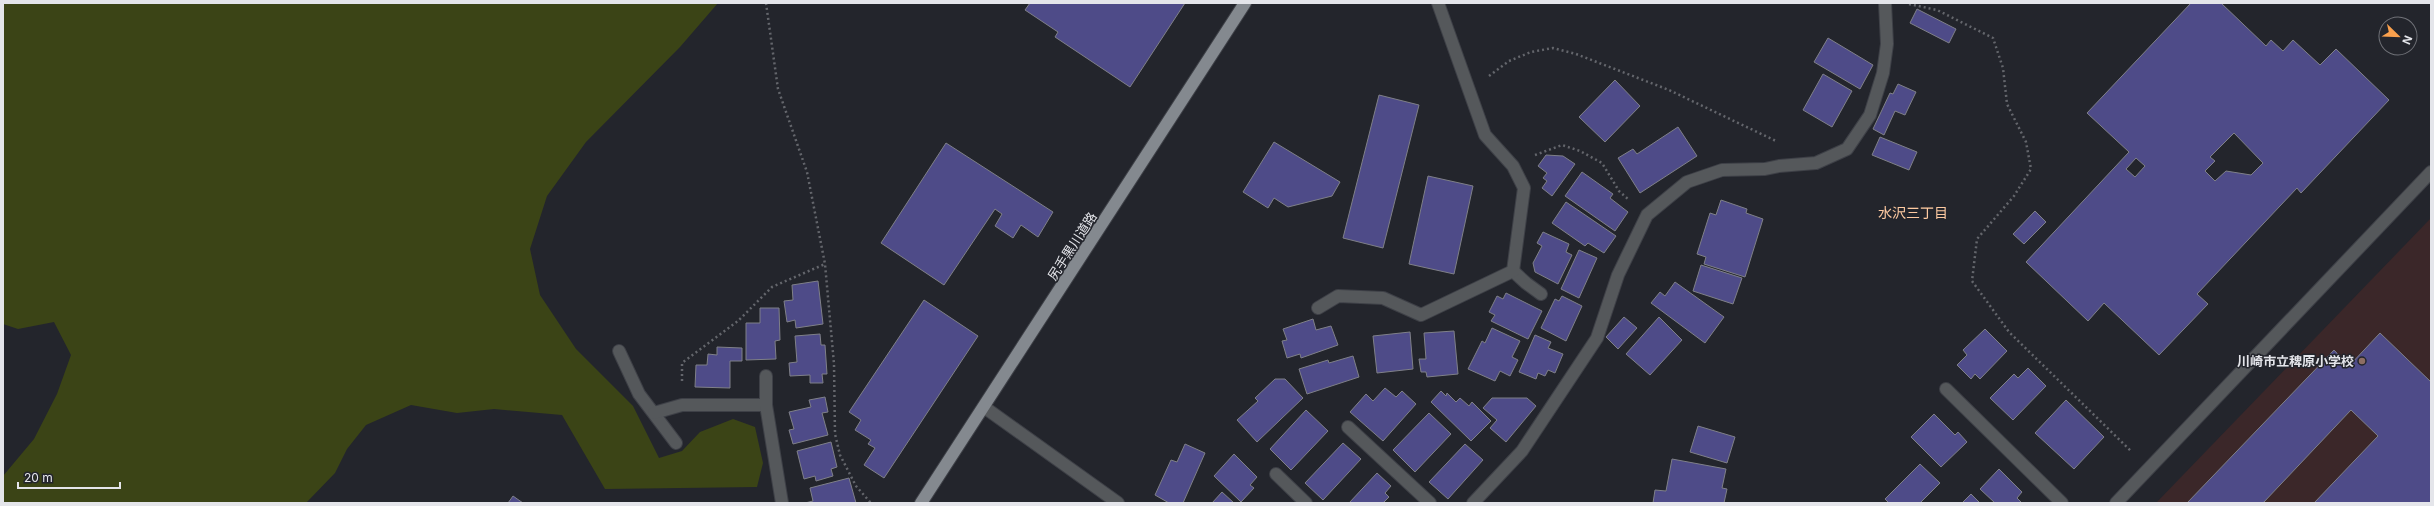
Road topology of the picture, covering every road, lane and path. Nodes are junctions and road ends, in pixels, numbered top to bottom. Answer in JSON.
{"nodes":[{"id":1,"x":766,"y":3,"type":"edge"},
{"id":2,"x":1246,"y":3,"type":"edge"},
{"id":3,"x":1438,"y":3,"type":"edge"},
{"id":4,"x":1885,"y":3,"type":"edge"},
{"id":5,"x":1905,"y":3,"type":"edge"},
{"id":6,"x":1470,"y":91,"type":"junction"},
{"id":7,"x":1513,"y":166,"type":"junction"},
{"id":8,"x":1779,"y":166,"type":"junction"},
{"id":9,"x":2431,"y":172,"type":"edge"},
{"id":10,"x":1647,"y":216,"type":"junction"},
{"id":11,"x":825,"y":264,"type":"junction"},
{"id":12,"x":1513,"y":271,"type":"junction"},
{"id":13,"x":1541,"y":294,"type":"dead end"},
{"id":14,"x":1318,"y":308,"type":"dead end"},
{"id":15,"x":620,"y":351,"type":"dead end"},
{"id":16,"x":766,"y":376,"type":"dead end"},
{"id":17,"x":1946,"y":389,"type":"dead end"},
{"id":18,"x":682,"y":405,"type":"junction"},
{"id":19,"x":766,"y":405,"type":"junction"},
{"id":20,"x":984,"y":408,"type":"junction"},
{"id":21,"x":654,"y":413,"type":"junction"},
{"id":22,"x":1348,"y":427,"type":"dead end"},
{"id":23,"x":676,"y":443,"type":"dead end"},
{"id":24,"x":2131,"y":450,"type":"dead end"},
{"id":25,"x":1276,"y":474,"type":"dead end"},
{"id":26,"x":782,"y":503,"type":"edge"},
{"id":27,"x":871,"y":503,"type":"edge"},
{"id":28,"x":921,"y":503,"type":"edge"},
{"id":29,"x":1118,"y":503,"type":"edge"},
{"id":30,"x":1306,"y":503,"type":"edge"},
{"id":31,"x":1430,"y":503,"type":"edge"},
{"id":32,"x":1473,"y":503,"type":"edge"},
{"id":33,"x":2062,"y":503,"type":"edge"},
{"id":34,"x":2116,"y":503,"type":"edge"}],
"edges":[{"from":1,"to":11,"type":"path"},
{"from":2,"to":20,"type":"main road","name":"尻手黒川道路"},
{"from":3,"to":6,"type":"street"},
{"from":4,"to":8,"type":"street"},
{"from":5,"to":24,"type":"path"},
{"from":6,"to":7,"type":"street"},
{"from":6,"to":8,"type":"path"},
{"from":7,"to":10,"type":"path"},
{"from":7,"to":12,"type":"street"},
{"from":8,"to":10,"type":"street"},
{"from":9,"to":34,"type":"street"},
{"from":10,"to":32,"type":"street"},
{"from":11,"to":18,"type":"path"},
{"from":11,"to":27,"type":"path"},
{"from":12,"to":13,"type":"street"},
{"from":12,"to":14,"type":"street"},
{"from":15,"to":21,"type":"street"},
{"from":16,"to":19,"type":"street"},
{"from":17,"to":33,"type":"street"},
{"from":18,"to":19,"type":"street"},
{"from":18,"to":21,"type":"street"},
{"from":19,"to":26,"type":"street"},
{"from":20,"to":28,"type":"main road","name":"尻手黒川道路"},
{"from":20,"to":29,"type":"street"},
{"from":21,"to":23,"type":"street"},
{"from":22,"to":31,"type":"street"},
{"from":25,"to":30,"type":"street"}]}
